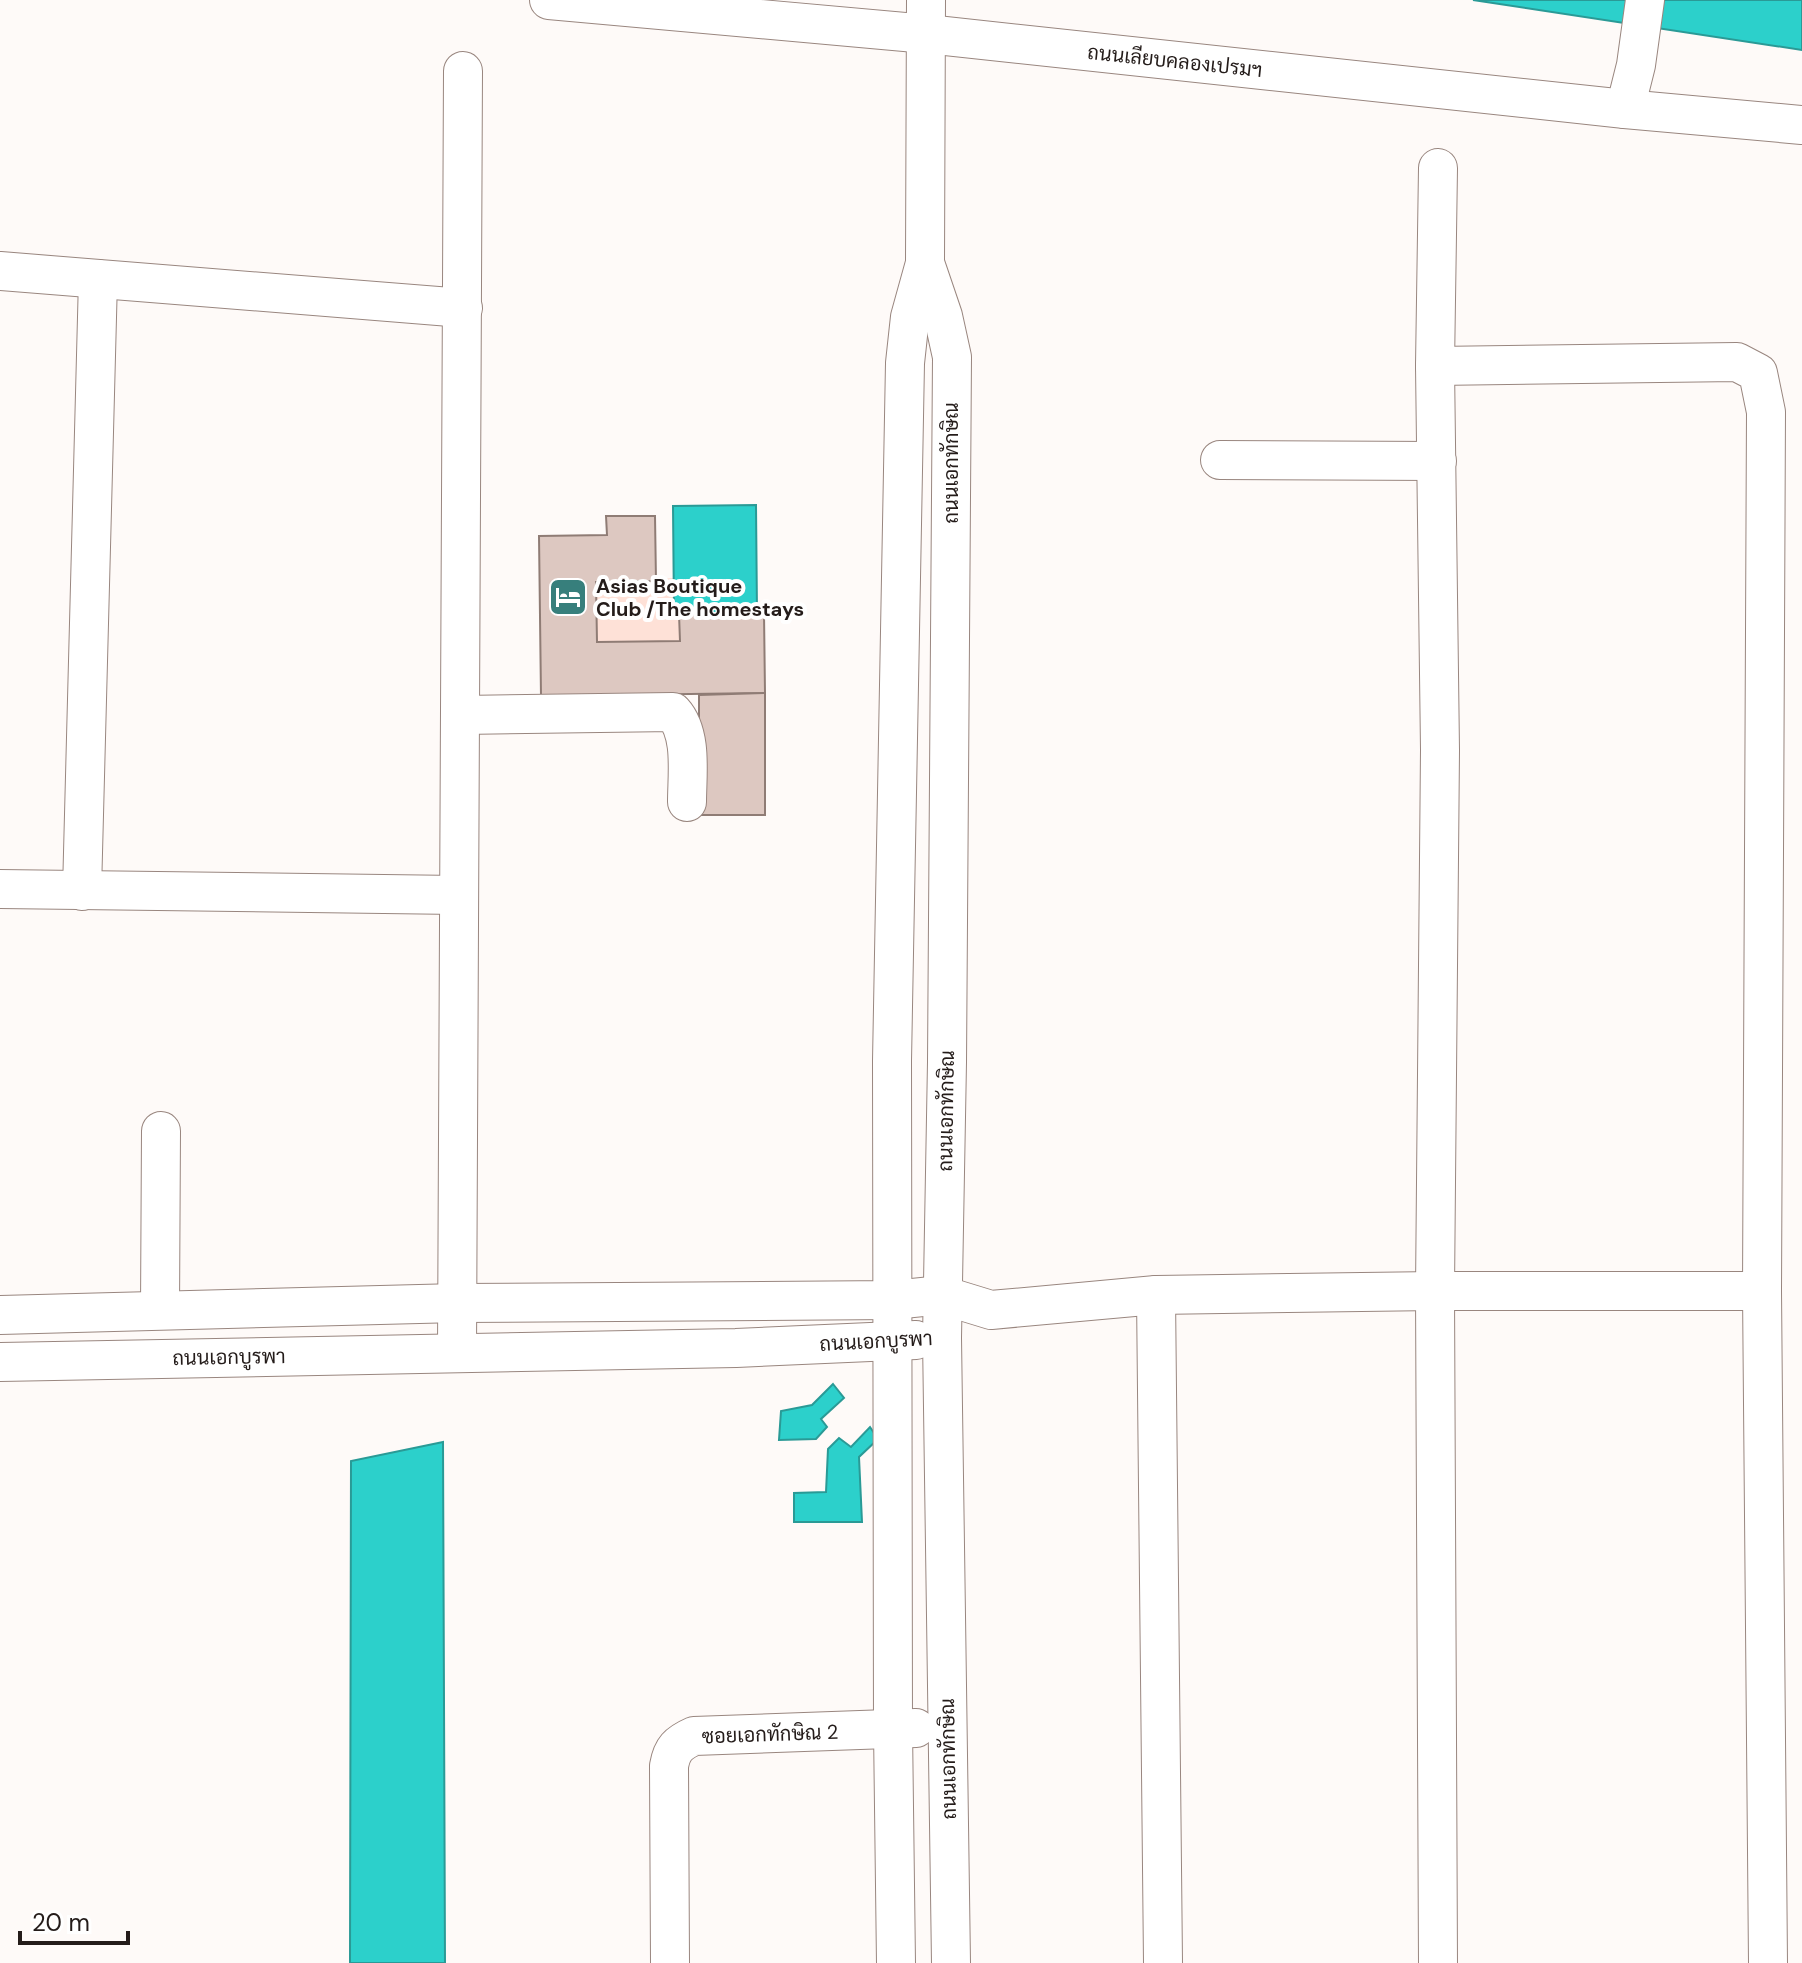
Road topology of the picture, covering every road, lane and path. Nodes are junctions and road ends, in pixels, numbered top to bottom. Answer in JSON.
{"nodes":[{"id":1,"x":549,"y":0,"type":"edge"},
{"id":2,"x":1645,"y":0,"type":"edge"},
{"id":3,"x":926,"y":17,"type":"edge"},
{"id":4,"x":463,"y":71,"type":"dead end"},
{"id":5,"x":1625,"y":109,"type":"junction"},
{"id":6,"x":1802,"y":125,"type":"edge"},
{"id":7,"x":1438,"y":168,"type":"dead end"},
{"id":8,"x":925,"y":263,"type":"junction"},
{"id":9,"x":0,"y":271,"type":"edge"},
{"id":10,"x":98,"y":279,"type":"junction"},
{"id":11,"x":463,"y":308,"type":"junction"},
{"id":12,"x":1435,"y":366,"type":"junction"},
{"id":13,"x":1220,"y":460,"type":"dead end"},
{"id":14,"x":1437,"y":461,"type":"junction"},
{"id":15,"x":462,"y":715,"type":"junction"},
{"id":16,"x":687,"y":802,"type":"dead end"},
{"id":17,"x":0,"y":889,"type":"edge"},
{"id":18,"x":82,"y":891,"type":"junction"},
{"id":19,"x":458,"y":895,"type":"junction"},
{"id":20,"x":161,"y":1131,"type":"dead end"},
{"id":21,"x":1435,"y":1291,"type":"junction"},
{"id":22,"x":1762,"y":1291,"type":"junction"},
{"id":23,"x":942,"y":1295,"type":"junction"},
{"id":24,"x":1156,"y":1295,"type":"junction"},
{"id":25,"x":893,"y":1300,"type":"junction"},
{"id":26,"x":458,"y":1303,"type":"junction"},
{"id":27,"x":160,"y":1310,"type":"junction"},
{"id":28,"x":991,"y":1310,"type":"junction"},
{"id":29,"x":0,"y":1315,"type":"edge"},
{"id":30,"x":942,"y":1338,"type":"junction"},
{"id":31,"x":892,"y":1342,"type":"junction"},
{"id":32,"x":457,"y":1352,"type":"junction"},
{"id":33,"x":0,"y":1362,"type":"edge"},
{"id":34,"x":948,"y":1726,"type":"junction"},
{"id":35,"x":893,"y":1729,"type":"junction"},
{"id":36,"x":670,"y":1963,"type":"edge"},
{"id":37,"x":896,"y":1963,"type":"edge"},
{"id":38,"x":951,"y":1963,"type":"edge"},
{"id":39,"x":1163,"y":1963,"type":"edge"},
{"id":40,"x":1438,"y":1963,"type":"edge"},
{"id":41,"x":1768,"y":1963,"type":"edge"}],
"edges":[{"from":1,"to":3,"type":"street","name":"ถนนเลียบคลองเปรมฯ"},
{"from":2,"to":5,"type":"street"},
{"from":3,"to":5,"type":"street","name":"ถนนเลียบคลองเปรมฯ"},
{"from":3,"to":8,"type":"street","name":"ถนนเอกทักษิณ"},
{"from":4,"to":11,"type":"street"},
{"from":5,"to":6,"type":"street","name":"ถนนเลียบคลองเปรมฯ"},
{"from":7,"to":12,"type":"street"},
{"from":8,"to":23,"type":"street","name":"ถนนเอกทักษิณ"},
{"from":8,"to":25,"type":"street","name":"ถนนเอกทักษิณ"},
{"from":9,"to":10,"type":"street"},
{"from":10,"to":11,"type":"street"},
{"from":10,"to":18,"type":"street"},
{"from":11,"to":15,"type":"street"},
{"from":12,"to":14,"type":"street"},
{"from":12,"to":22,"type":"street"},
{"from":13,"to":14,"type":"street"},
{"from":14,"to":21,"type":"street"},
{"from":15,"to":16,"type":"street"},
{"from":15,"to":19,"type":"street"},
{"from":17,"to":18,"type":"street"},
{"from":18,"to":19,"type":"street"},
{"from":19,"to":26,"type":"street"},
{"from":20,"to":27,"type":"street"},
{"from":21,"to":22,"type":"street"},
{"from":21,"to":24,"type":"street"},
{"from":21,"to":40,"type":"street"},
{"from":22,"to":41,"type":"street"},
{"from":23,"to":25,"type":"street","name":"ถนนเอกบูรพา"},
{"from":23,"to":28,"type":"street","name":"ถนนเอกบูรพา"},
{"from":23,"to":30,"type":"street","name":"ถนนเอกทักษิณ"},
{"from":24,"to":28,"type":"street"},
{"from":24,"to":39,"type":"street"},
{"from":25,"to":26,"type":"street","name":"ถนนเอกบูรพา"},
{"from":25,"to":31,"type":"street","name":"ถนนเอกทักษิณ"},
{"from":26,"to":27,"type":"street","name":"ถนนเอกบูรพา"},
{"from":26,"to":32,"type":"street"},
{"from":27,"to":29,"type":"street","name":"ถนนเอกบูรพา"},
{"from":28,"to":30,"type":"street","name":"ถนนเอกบูรพา"},
{"from":30,"to":31,"type":"street","name":"ถนนเอกบูรพา"},
{"from":30,"to":34,"type":"street","name":"ถนนเอกทักษิณ"},
{"from":31,"to":32,"type":"street","name":"ถนนเอกบูรพา"},
{"from":31,"to":35,"type":"street","name":"ถนนเอกทักษิณ"},
{"from":32,"to":33,"type":"street","name":"ถนนเอกบูรพา"},
{"from":34,"to":35,"type":"street","name":"ซอยเอกทักษิณ 2"},
{"from":34,"to":38,"type":"street","name":"ถนนเอกทักษิณ"},
{"from":35,"to":36,"type":"street","name":"ซอยเอกทักษิณ 2"},
{"from":35,"to":37,"type":"street","name":"ถนนเอกทักษิณ"}]}
